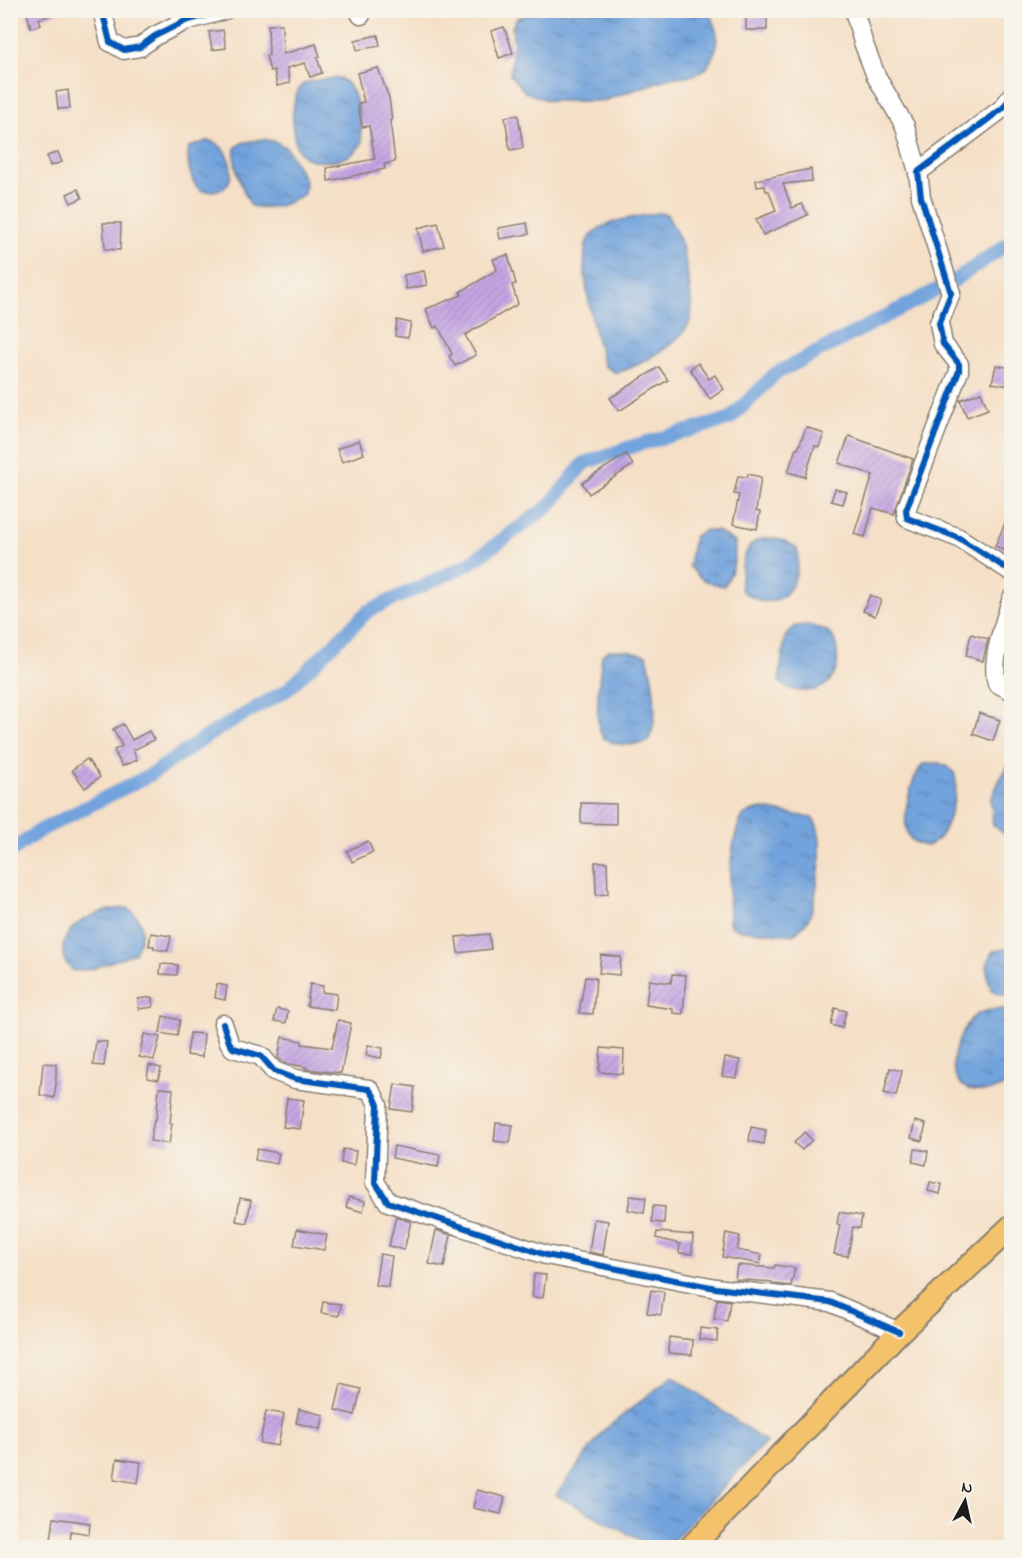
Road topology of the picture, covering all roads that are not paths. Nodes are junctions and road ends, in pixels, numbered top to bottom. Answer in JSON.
{"nodes":[{"id":1,"x":102,"y":10,"type":"edge"},
{"id":2,"x":225,"y":10,"type":"edge"},
{"id":3,"x":854,"y":10,"type":"edge"},
{"id":4,"x":1011,"y":95,"type":"edge"},
{"id":5,"x":918,"y":172,"type":"junction"},
{"id":6,"x":1011,"y":572,"type":"edge"},
{"id":7,"x":1011,"y":598,"type":"edge"},
{"id":8,"x":1011,"y":691,"type":"edge"},
{"id":9,"x":223,"y":1024,"type":"dead end"},
{"id":10,"x":1011,"y":1226,"type":"edge"},
{"id":11,"x":899,"y":1332,"type":"junction"},
{"id":12,"x":690,"y":1548,"type":"edge"}],
"edges":[{"from":1,"to":2,"type":"street"},
{"from":3,"to":5,"type":"street"},
{"from":4,"to":5,"type":"street"},
{"from":5,"to":6,"type":"street"},
{"from":7,"to":8,"type":"street"},
{"from":9,"to":11,"type":"street"},
{"from":10,"to":11,"type":"main road"},
{"from":11,"to":12,"type":"main road"}]}
